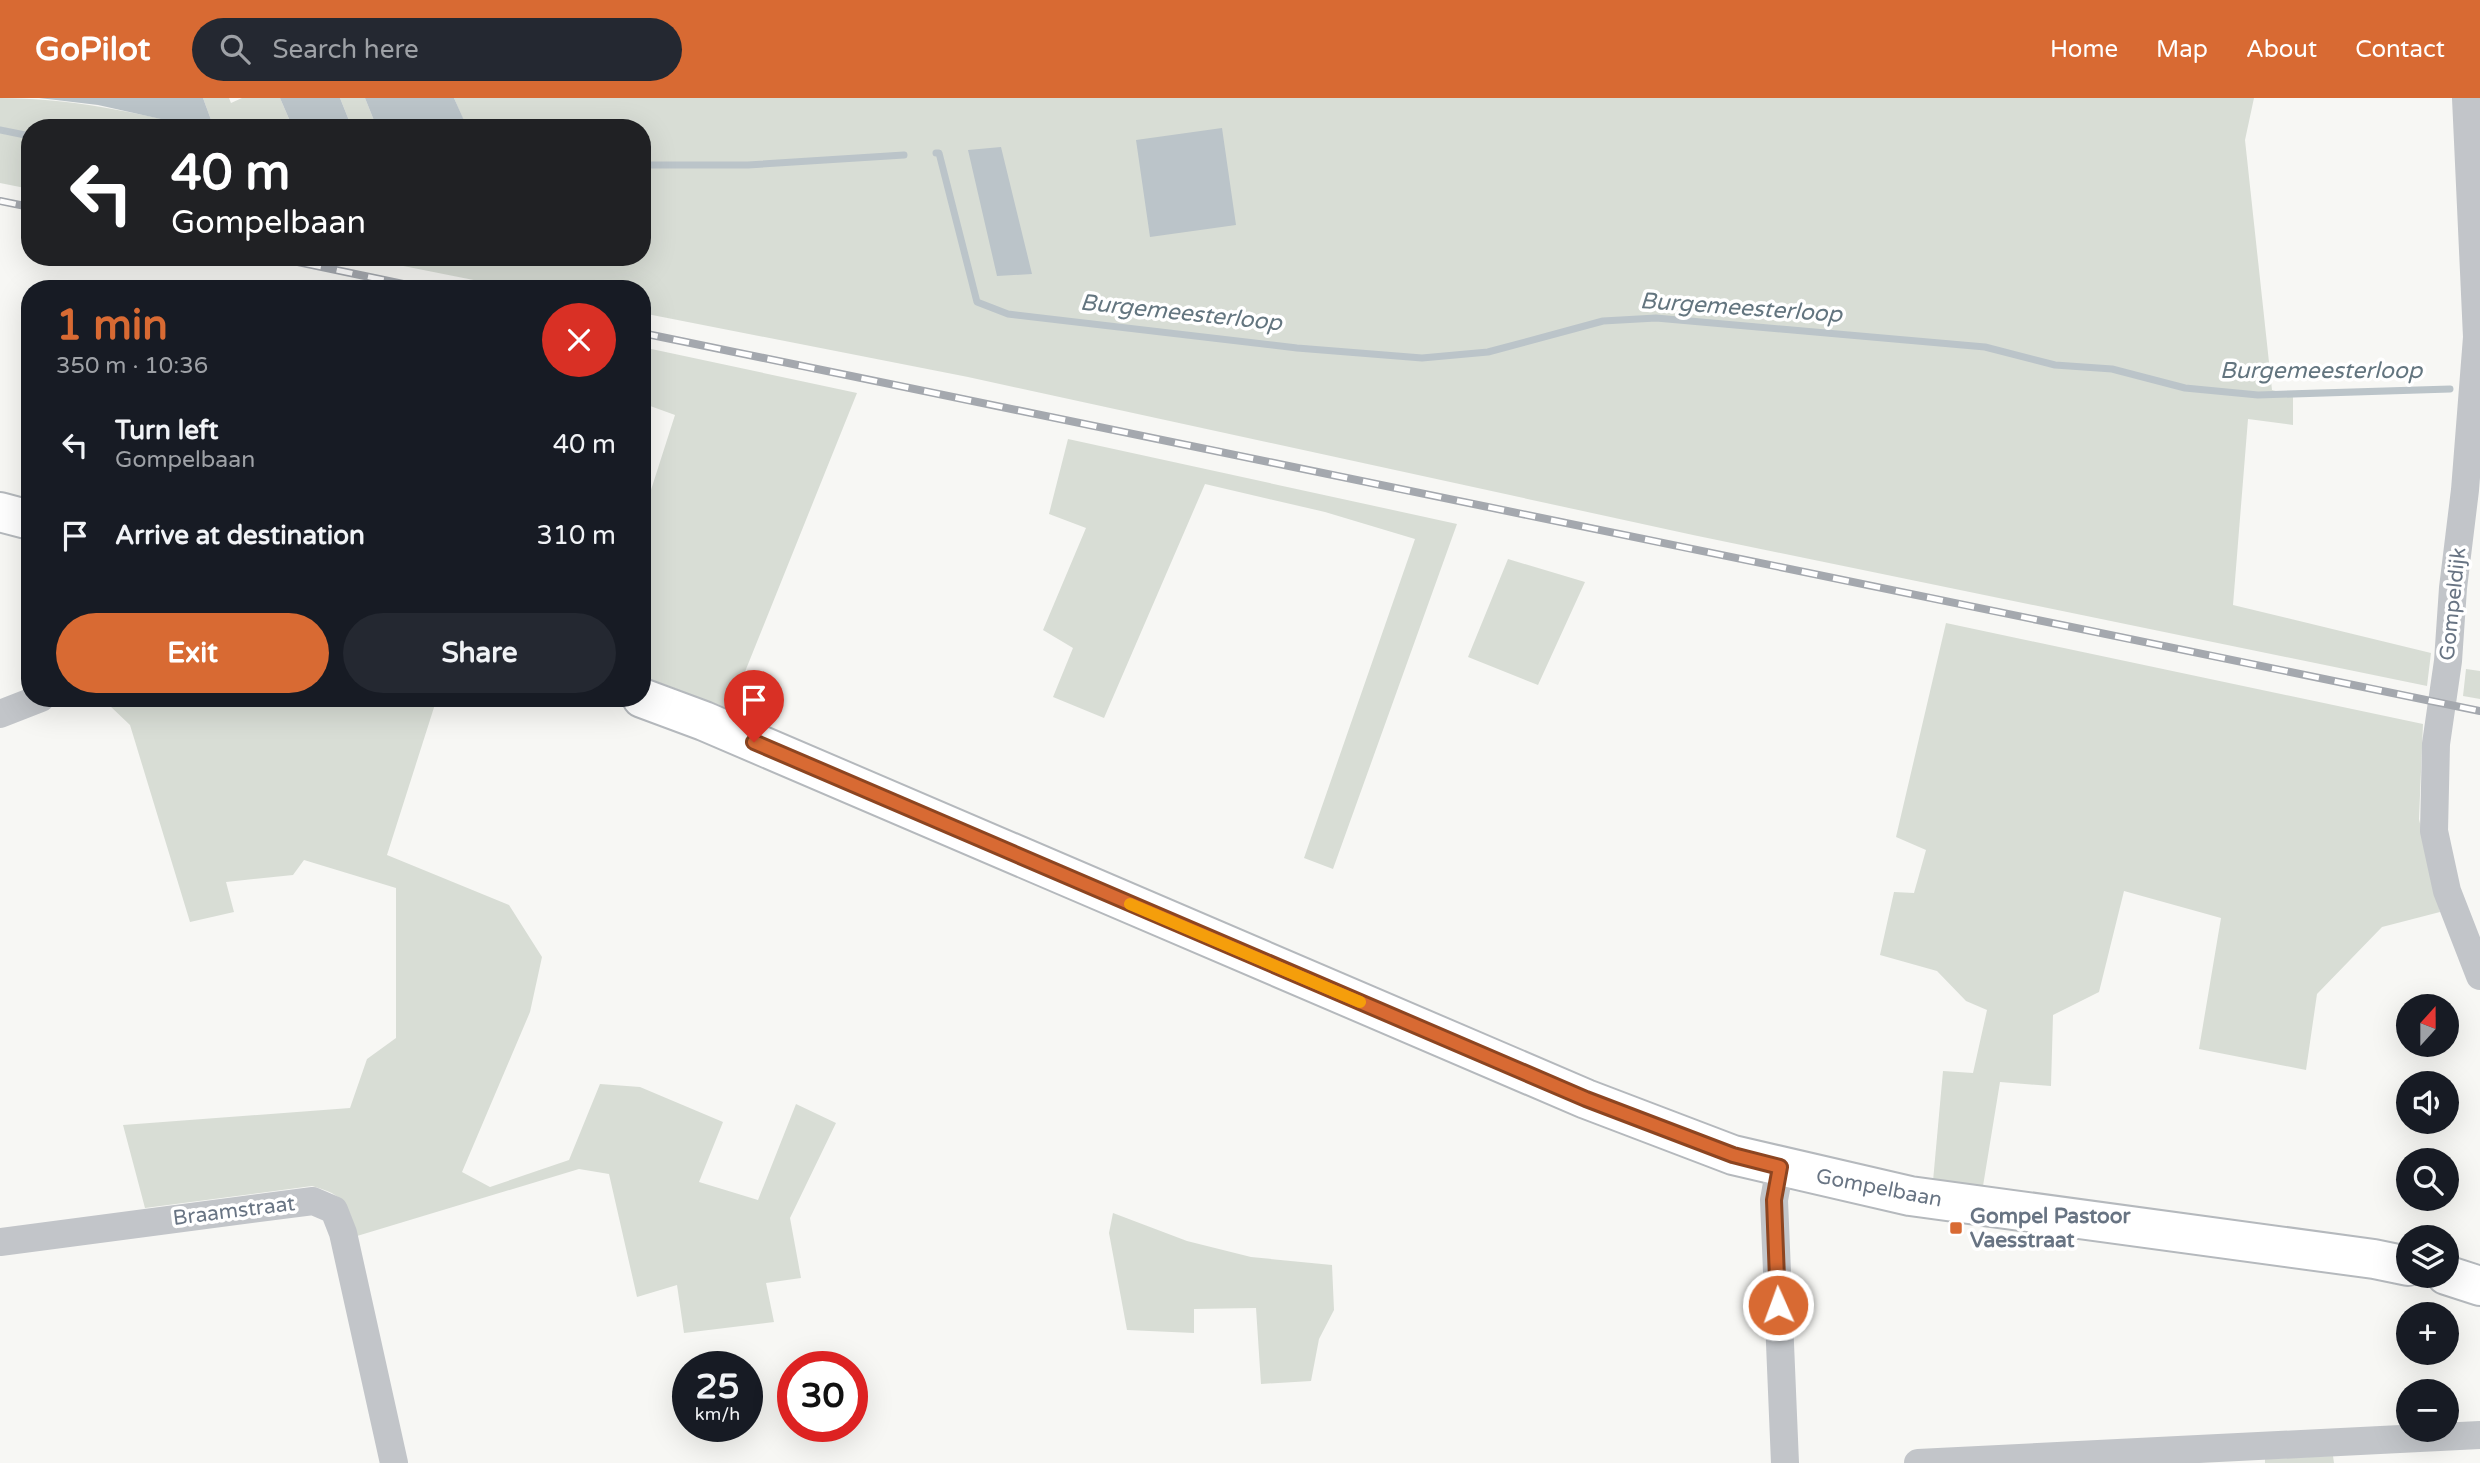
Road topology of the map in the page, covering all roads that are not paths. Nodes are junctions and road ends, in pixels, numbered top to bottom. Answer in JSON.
{"nodes":[{"id":1,"x":2466,"y":98,"type":"edge"},
{"id":2,"x":2473,"y":491,"type":"edge"},
{"id":3,"x":0,"y":512,"type":"edge"},
{"id":4,"x":21,"y":518,"type":"edge"},
{"id":5,"x":651,"y":701,"type":"edge"},
{"id":6,"x":21,"y":706,"type":"edge"},
{"id":7,"x":0,"y":714,"type":"edge"},
{"id":8,"x":2480,"y":976,"type":"edge"},
{"id":9,"x":1780,"y":1167,"type":"junction"},
{"id":10,"x":0,"y":1242,"type":"edge"},
{"id":11,"x":2396,"y":1264,"type":"edge"},
{"id":12,"x":2459,"y":1279,"type":"edge"},
{"id":13,"x":2480,"y":1286,"type":"edge"},
{"id":14,"x":2480,"y":1436,"type":"edge"},
{"id":15,"x":394,"y":1463,"type":"edge"},
{"id":16,"x":1785,"y":1463,"type":"edge"},
{"id":17,"x":1918,"y":1463,"type":"edge"}],
"edges":[{"from":1,"to":2,"type":"street","name":"Gompeldijk"},
{"from":2,"to":8,"type":"street","name":"Gompeldijk"},
{"from":3,"to":4,"type":"street"},
{"from":5,"to":9,"type":"street","name":"Gompelbaan"},
{"from":6,"to":7,"type":"street"},
{"from":9,"to":11,"type":"street","name":"Gompelbaan"},
{"from":9,"to":16,"type":"street"},
{"from":10,"to":15,"type":"street","name":"Braamstraat"},
{"from":12,"to":13,"type":"street"},
{"from":14,"to":17,"type":"street"}]}
